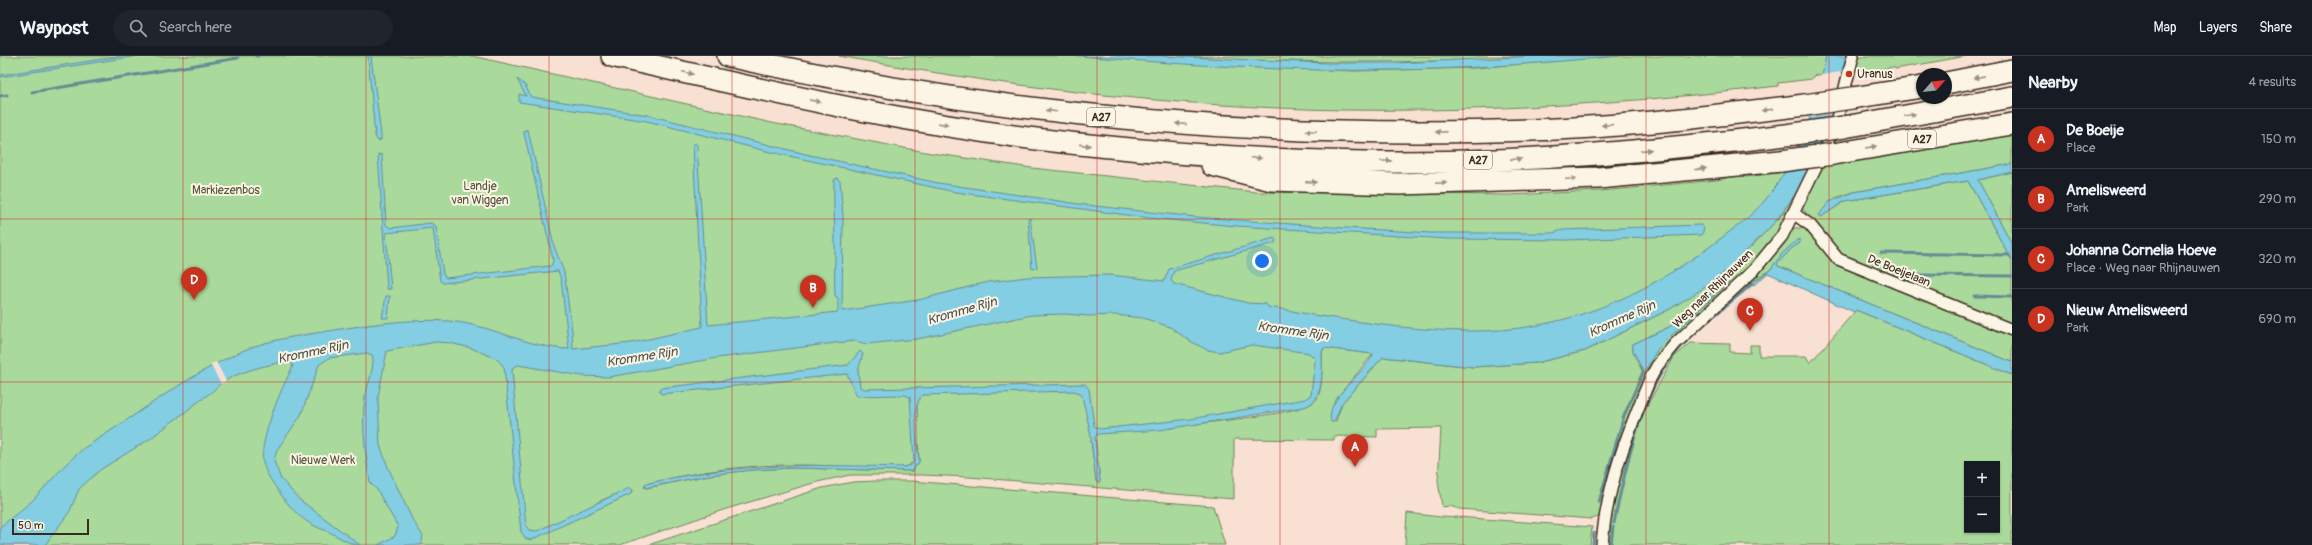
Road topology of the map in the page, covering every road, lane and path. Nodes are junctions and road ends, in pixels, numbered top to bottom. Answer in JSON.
{"nodes":[{"id":1,"x":612,"y":56,"type":"edge"},
{"id":2,"x":728,"y":56,"type":"edge"},
{"id":3,"x":1853,"y":56,"type":"edge"},
{"id":4,"x":2012,"y":70,"type":"edge"},
{"id":5,"x":1952,"y":82,"type":"edge"},
{"id":6,"x":1916,"y":88,"type":"edge"},
{"id":7,"x":2012,"y":97,"type":"edge"},
{"id":8,"x":2012,"y":124,"type":"edge"},
{"id":9,"x":1161,"y":152,"type":"junction"},
{"id":10,"x":1793,"y":213,"type":"junction"},
{"id":11,"x":2012,"y":330,"type":"edge"},
{"id":12,"x":1602,"y":545,"type":"edge"}],
"edges":[{"from":1,"to":9,"type":"highway","number":"A27","one_way":true},
{"from":6,"to":2,"type":"highway","number":"A27","one_way":true,"bridge":true},
{"from":3,"to":10,"type":"street","name":"Weg naar Rhijnauwen"},
{"from":4,"to":5,"type":"highway","one_way":true},
{"from":9,"to":7,"type":"highway","number":"A27","one_way":true,"bridge":true},
{"from":9,"to":8,"type":"highway","number":"A27","one_way":true,"bridge":true},
{"from":10,"to":11,"type":"street","name":"De Boeijelaan"},
{"from":10,"to":12,"type":"street","name":"Weg naar Rhijnauwen"}]}
